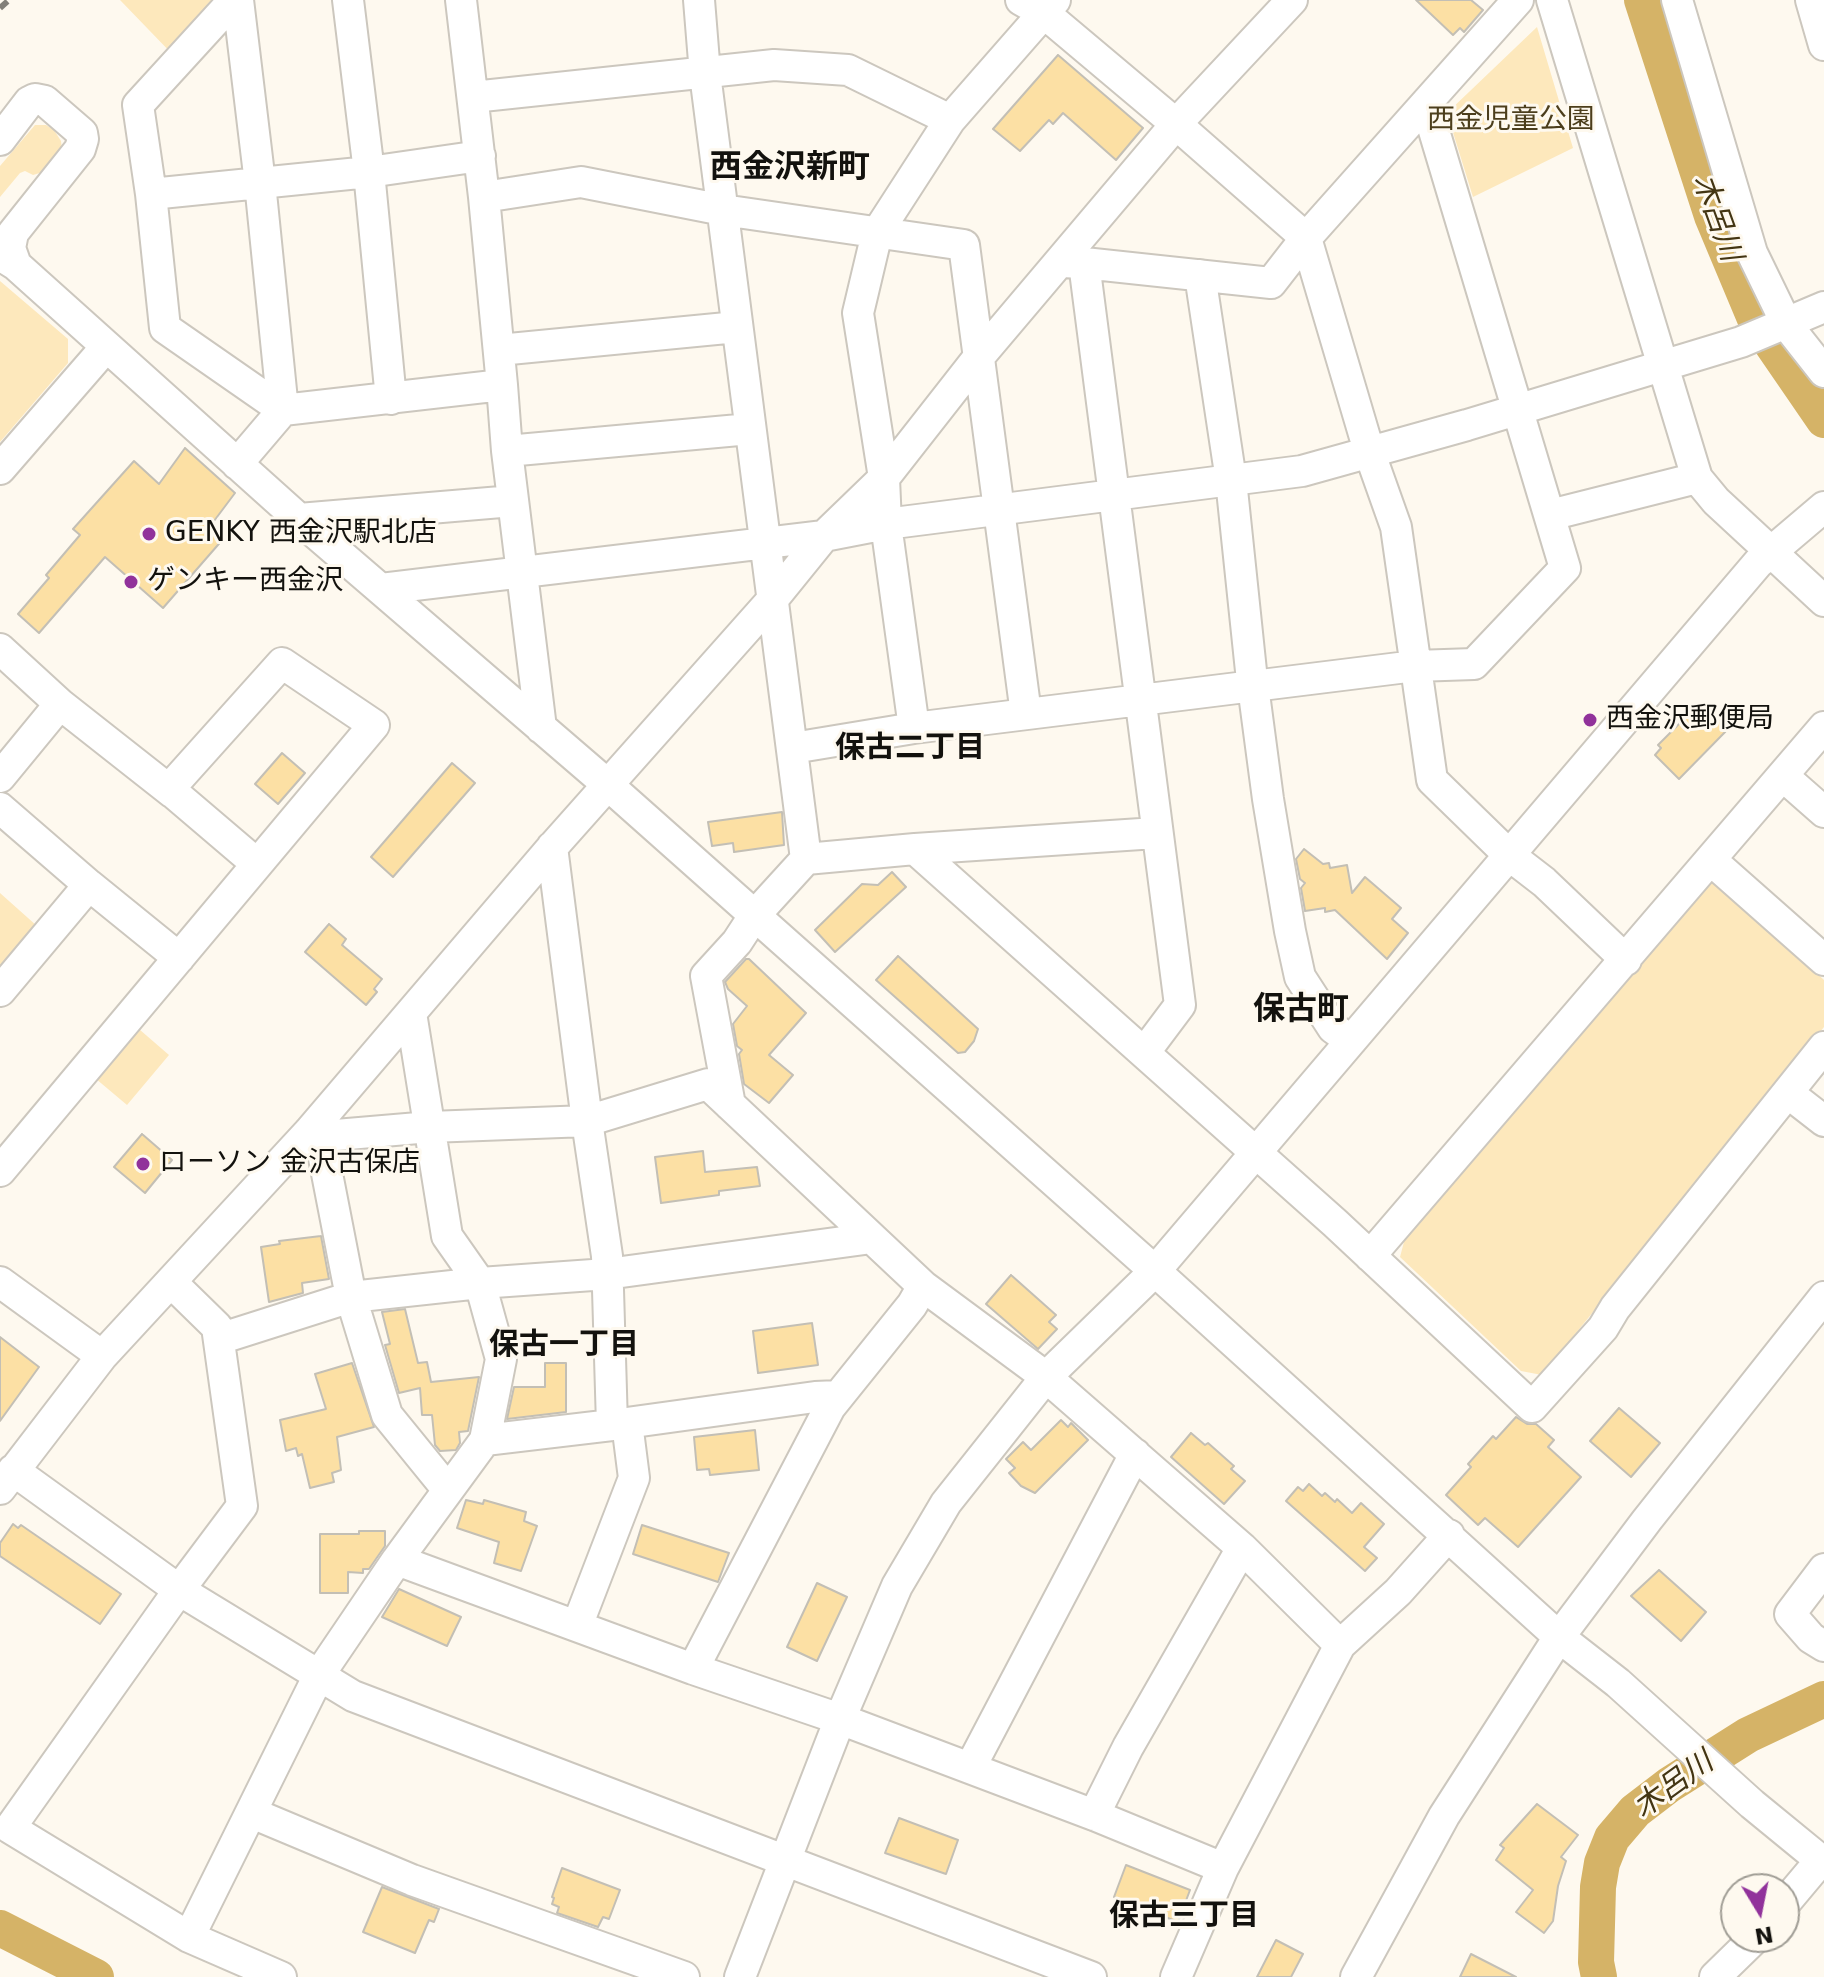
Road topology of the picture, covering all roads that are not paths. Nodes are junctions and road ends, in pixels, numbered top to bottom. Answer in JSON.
{"nodes":[{"id":1,"x":236,"y":0,"type":"edge"},
{"id":2,"x":348,"y":0,"type":"edge"},
{"id":3,"x":461,"y":0,"type":"edge"},
{"id":4,"x":699,"y":0,"type":"edge"},
{"id":5,"x":1292,"y":0,"type":"edge"},
{"id":6,"x":1518,"y":0,"type":"edge"},
{"id":7,"x":1552,"y":0,"type":"edge"},
{"id":8,"x":1677,"y":0,"type":"edge"},
{"id":9,"x":1811,"y":0,"type":"edge"},
{"id":10,"x":1040,"y":4,"type":"edge"},
{"id":11,"x":1824,"y":45,"type":"edge"},
{"id":12,"x":705,"y":74,"type":"junction"},
{"id":13,"x":473,"y":97,"type":"junction"},
{"id":14,"x":1426,"y":104,"type":"junction"},
{"id":15,"x":950,"y":120,"type":"junction"},
{"id":16,"x":1176,"y":124,"type":"junction"},
{"id":17,"x":0,"y":142,"type":"edge"},
{"id":18,"x":480,"y":156,"type":"junction"},
{"id":19,"x":369,"y":172,"type":"junction"},
{"id":20,"x":260,"y":183,"type":"junction"},
{"id":21,"x":151,"y":194,"type":"junction"},
{"id":22,"x":484,"y":197,"type":"junction"},
{"id":23,"x":723,"y":210,"type":"junction"},
{"id":24,"x":877,"y":233,"type":"junction"},
{"id":25,"x":1306,"y":238,"type":"junction"},
{"id":26,"x":10,"y":251,"type":"edge"},
{"id":27,"x":1073,"y":263,"type":"junction"},
{"id":28,"x":1200,"y":275,"type":"junction"},
{"id":29,"x":1824,"y":307,"type":"edge"},
{"id":30,"x":1782,"y":326,"type":"junction"},
{"id":31,"x":737,"y":327,"type":"junction"},
{"id":32,"x":106,"y":347,"type":"junction"},
{"id":33,"x":499,"y":350,"type":"junction"},
{"id":34,"x":978,"y":358,"type":"junction"},
{"id":35,"x":1662,"y":364,"type":"junction"},
{"id":36,"x":1824,"y":372,"type":"edge"},
{"id":37,"x":502,"y":385,"type":"junction"},
{"id":38,"x":391,"y":399,"type":"junction"},
{"id":39,"x":1519,"y":409,"type":"junction"},
{"id":40,"x":283,"y":410,"type":"junction"},
{"id":41,"x":750,"y":429,"type":"junction"},
{"id":42,"x":507,"y":451,"type":"junction"},
{"id":43,"x":1369,"y":451,"type":"junction"},
{"id":44,"x":237,"y":464,"type":"junction"},
{"id":45,"x":0,"y":469,"type":"edge"},
{"id":46,"x":884,"y":478,"type":"junction"},
{"id":47,"x":1697,"y":478,"type":"junction"},
{"id":48,"x":1231,"y":480,"type":"junction"},
{"id":49,"x":1116,"y":495,"type":"junction"},
{"id":50,"x":513,"y":501,"type":"junction"},
{"id":51,"x":1824,"y":507,"type":"edge"},
{"id":52,"x":1001,"y":510,"type":"junction"},
{"id":53,"x":1550,"y":515,"type":"junction"},
{"id":54,"x":299,"y":519,"type":"junction"},
{"id":55,"x":886,"y":524,"type":"junction"},
{"id":56,"x":824,"y":536,"type":"junction"},
{"id":57,"x":767,"y":542,"type":"junction"},
{"id":58,"x":1771,"y":552,"type":"junction"},
{"id":59,"x":522,"y":573,"type":"junction"},
{"id":60,"x":381,"y":589,"type":"junction"},
{"id":61,"x":773,"y":599,"type":"junction"},
{"id":62,"x":1824,"y":601,"type":"edge"},
{"id":63,"x":0,"y":649,"type":"edge"},
{"id":64,"x":1415,"y":666,"type":"junction"},
{"id":65,"x":1253,"y":688,"type":"junction"},
{"id":66,"x":1142,"y":699,"type":"junction"},
{"id":67,"x":60,"y":704,"type":"junction"},
{"id":68,"x":1026,"y":714,"type":"junction"},
{"id":69,"x":1824,"y":727,"type":"edge"},
{"id":70,"x":541,"y":728,"type":"junction"},
{"id":71,"x":914,"y":728,"type":"junction"},
{"id":72,"x":793,"y":748,"type":"junction"},
{"id":73,"x":1783,"y":776,"type":"junction"},
{"id":74,"x":0,"y":777,"type":"edge"},
{"id":75,"x":608,"y":785,"type":"junction"},
{"id":76,"x":173,"y":793,"type":"junction"},
{"id":77,"x":0,"y":808,"type":"edge"},
{"id":78,"x":1824,"y":812,"type":"edge"},
{"id":79,"x":1156,"y":833,"type":"junction"},
{"id":80,"x":552,"y":847,"type":"junction"},
{"id":81,"x":915,"y":849,"type":"junction"},
{"id":82,"x":1509,"y":855,"type":"junction"},
{"id":83,"x":806,"y":859,"type":"junction"},
{"id":84,"x":1712,"y":861,"type":"junction"},
{"id":85,"x":257,"y":864,"type":"junction"},
{"id":86,"x":89,"y":885,"type":"junction"},
{"id":87,"x":754,"y":916,"type":"junction"},
{"id":88,"x":179,"y":958,"type":"junction"},
{"id":89,"x":1626,"y":960,"type":"junction"},
{"id":90,"x":1824,"y":960,"type":"edge"},
{"id":91,"x":0,"y":991,"type":"edge"},
{"id":92,"x":411,"y":1013,"type":"junction"},
{"id":93,"x":1351,"y":1041,"type":"junction"},
{"id":94,"x":1824,"y":1047,"type":"edge"},
{"id":95,"x":1144,"y":1053,"type":"junction"},
{"id":96,"x":1788,"y":1093,"type":"junction"},
{"id":97,"x":730,"y":1105,"type":"junction"},
{"id":98,"x":587,"y":1121,"type":"junction"},
{"id":99,"x":1824,"y":1121,"type":"edge"},
{"id":100,"x":430,"y":1127,"type":"junction"},
{"id":101,"x":309,"y":1132,"type":"junction"},
{"id":102,"x":1256,"y":1152,"type":"junction"},
{"id":103,"x":0,"y":1171,"type":"edge"},
{"id":104,"x":872,"y":1238,"type":"junction"},
{"id":105,"x":1370,"y":1256,"type":"junction"},
{"id":106,"x":1155,"y":1271,"type":"junction"},
{"id":107,"x":607,"y":1274,"type":"junction"},
{"id":108,"x":0,"y":1282,"type":"edge"},
{"id":109,"x":172,"y":1283,"type":"junction"},
{"id":110,"x":480,"y":1283,"type":"junction"},
{"id":111,"x":923,"y":1286,"type":"junction"},
{"id":112,"x":351,"y":1297,"type":"junction"},
{"id":113,"x":1824,"y":1297,"type":"edge"},
{"id":114,"x":219,"y":1339,"type":"junction"},
{"id":115,"x":102,"y":1356,"type":"junction"},
{"id":116,"x":1046,"y":1377,"type":"junction"},
{"id":117,"x":839,"y":1396,"type":"junction"},
{"id":118,"x":619,"y":1424,"type":"junction"},
{"id":119,"x":485,"y":1440,"type":"junction"},
{"id":120,"x":1135,"y":1454,"type":"junction"},
{"id":121,"x":7,"y":1480,"type":"edge"},
{"id":122,"x":448,"y":1490,"type":"junction"},
{"id":123,"x":1449,"y":1535,"type":"junction"},
{"id":124,"x":1242,"y":1548,"type":"junction"},
{"id":125,"x":397,"y":1560,"type":"junction"},
{"id":126,"x":1824,"y":1569,"type":"edge"},
{"id":127,"x":179,"y":1590,"type":"junction"},
{"id":128,"x":577,"y":1626,"type":"junction"},
{"id":129,"x":1559,"y":1637,"type":"junction"},
{"id":130,"x":1340,"y":1645,"type":"junction"},
{"id":131,"x":1824,"y":1646,"type":"edge"},
{"id":132,"x":693,"y":1669,"type":"junction"},
{"id":133,"x":319,"y":1675,"type":"junction"},
{"id":134,"x":840,"y":1719,"type":"junction"},
{"id":135,"x":970,"y":1768,"type":"junction"},
{"id":136,"x":252,"y":1813,"type":"junction"},
{"id":137,"x":1094,"y":1815,"type":"junction"},
{"id":138,"x":1823,"y":1861,"type":"edge"},
{"id":139,"x":785,"y":1862,"type":"junction"},
{"id":140,"x":1223,"y":1868,"type":"junction"},
{"id":141,"x":1800,"y":1886,"type":"edge"},
{"id":142,"x":189,"y":1937,"type":"junction"},
{"id":143,"x":1740,"y":1953,"type":"edge"},
{"id":144,"x":281,"y":1977,"type":"edge"},
{"id":145,"x":684,"y":1977,"type":"edge"},
{"id":146,"x":740,"y":1977,"type":"edge"},
{"id":147,"x":1091,"y":1977,"type":"edge"},
{"id":148,"x":1176,"y":1977,"type":"edge"},
{"id":149,"x":1356,"y":1977,"type":"edge"},
{"id":150,"x":1715,"y":1977,"type":"edge"}],
"edges":[{"from":1,"to":20,"type":"street"},
{"from":1,"to":21,"type":"street"},
{"from":2,"to":19,"type":"street"},
{"from":3,"to":13,"type":"street"},
{"from":4,"to":12,"type":"street"},
{"from":5,"to":16,"type":"street"},
{"from":6,"to":14,"type":"street"},
{"from":7,"to":35,"type":"street"},
{"from":8,"to":30,"type":"street"},
{"from":9,"to":11,"type":"street"},
{"from":10,"to":15,"type":"street"},
{"from":10,"to":16,"type":"street"},
{"from":12,"to":13,"type":"street"},
{"from":12,"to":15,"type":"street"},
{"from":12,"to":23,"type":"street"},
{"from":13,"to":18,"type":"street"},
{"from":14,"to":25,"type":"street"},
{"from":14,"to":39,"type":"street"},
{"from":15,"to":24,"type":"street"},
{"from":16,"to":25,"type":"street"},
{"from":16,"to":27,"type":"street"},
{"from":17,"to":26,"type":"street"},
{"from":18,"to":19,"type":"street"},
{"from":18,"to":22,"type":"street"},
{"from":19,"to":20,"type":"street"},
{"from":19,"to":38,"type":"street"},
{"from":20,"to":21,"type":"street"},
{"from":20,"to":40,"type":"street"},
{"from":21,"to":40,"type":"street"},
{"from":22,"to":23,"type":"street"},
{"from":22,"to":33,"type":"street"},
{"from":23,"to":24,"type":"street"},
{"from":23,"to":31,"type":"street"},
{"from":24,"to":34,"type":"street"},
{"from":24,"to":46,"type":"street"},
{"from":25,"to":28,"type":"street"},
{"from":25,"to":43,"type":"street"},
{"from":26,"to":32,"type":"street"},
{"from":27,"to":28,"type":"street"},
{"from":27,"to":34,"type":"street"},
{"from":27,"to":49,"type":"street"},
{"from":28,"to":48,"type":"street"},
{"from":29,"to":30,"type":"street"},
{"from":30,"to":35,"type":"street"},
{"from":30,"to":36,"type":"street"},
{"from":31,"to":33,"type":"street"},
{"from":31,"to":41,"type":"street"},
{"from":32,"to":44,"type":"street"},
{"from":32,"to":45,"type":"street"},
{"from":33,"to":37,"type":"street"},
{"from":34,"to":46,"type":"street"},
{"from":34,"to":52,"type":"street"},
{"from":35,"to":39,"type":"street"},
{"from":35,"to":47,"type":"street"},
{"from":37,"to":38,"type":"street"},
{"from":37,"to":42,"type":"street"},
{"from":38,"to":40,"type":"street"},
{"from":39,"to":43,"type":"street"},
{"from":39,"to":53,"type":"street"},
{"from":40,"to":44,"type":"street"},
{"from":41,"to":42,"type":"street"},
{"from":41,"to":57,"type":"street"},
{"from":42,"to":50,"type":"street"},
{"from":43,"to":48,"type":"street"},
{"from":43,"to":64,"type":"street"},
{"from":44,"to":54,"type":"street"},
{"from":46,"to":55,"type":"street"},
{"from":46,"to":56,"type":"street"},
{"from":47,"to":53,"type":"street"},
{"from":47,"to":58,"type":"street"},
{"from":48,"to":49,"type":"street"},
{"from":48,"to":65,"type":"street"},
{"from":49,"to":52,"type":"street"},
{"from":49,"to":66,"type":"street"},
{"from":50,"to":54,"type":"street"},
{"from":50,"to":59,"type":"street"},
{"from":51,"to":58,"type":"street"},
{"from":52,"to":55,"type":"street"},
{"from":52,"to":68,"type":"street"},
{"from":53,"to":64,"type":"street"},
{"from":54,"to":60,"type":"street"},
{"from":55,"to":56,"type":"street"},
{"from":55,"to":71,"type":"street"},
{"from":56,"to":57,"type":"street"},
{"from":56,"to":61,"type":"street"},
{"from":57,"to":59,"type":"street"},
{"from":57,"to":61,"type":"street"},
{"from":58,"to":62,"type":"street"},
{"from":58,"to":82,"type":"street"},
{"from":59,"to":60,"type":"street"},
{"from":59,"to":70,"type":"street"},
{"from":60,"to":70,"type":"street"},
{"from":61,"to":72,"type":"street"},
{"from":61,"to":75,"type":"street"},
{"from":63,"to":67,"type":"street"},
{"from":64,"to":65,"type":"street"},
{"from":64,"to":82,"type":"street"},
{"from":65,"to":66,"type":"street"},
{"from":65,"to":93,"type":"street"},
{"from":66,"to":68,"type":"street"},
{"from":66,"to":79,"type":"street"},
{"from":67,"to":74,"type":"street"},
{"from":67,"to":76,"type":"street"},
{"from":68,"to":71,"type":"street"},
{"from":69,"to":73,"type":"street"},
{"from":70,"to":75,"type":"street"},
{"from":71,"to":72,"type":"street"},
{"from":72,"to":83,"type":"street"},
{"from":73,"to":78,"type":"street"},
{"from":73,"to":84,"type":"street"},
{"from":75,"to":80,"type":"street"},
{"from":75,"to":87,"type":"street"},
{"from":76,"to":85,"type":"street"},
{"from":76,"to":85,"type":"street"},
{"from":77,"to":86,"type":"street"},
{"from":79,"to":81,"type":"street"},
{"from":79,"to":95,"type":"street"},
{"from":80,"to":92,"type":"street"},
{"from":80,"to":98,"type":"street"},
{"from":81,"to":83,"type":"street"},
{"from":81,"to":95,"type":"street"},
{"from":82,"to":89,"type":"street"},
{"from":82,"to":93,"type":"street"},
{"from":83,"to":87,"type":"street"},
{"from":84,"to":89,"type":"street"},
{"from":84,"to":90,"type":"street"},
{"from":85,"to":88,"type":"street"},
{"from":86,"to":88,"type":"street"},
{"from":86,"to":91,"type":"street"},
{"from":87,"to":97,"type":"street"},
{"from":87,"to":106,"type":"street"},
{"from":88,"to":103,"type":"street"},
{"from":89,"to":105,"type":"street"},
{"from":92,"to":100,"type":"street"},
{"from":92,"to":101,"type":"street"},
{"from":93,"to":102,"type":"street"},
{"from":94,"to":96,"type":"street"},
{"from":95,"to":102,"type":"street"},
{"from":96,"to":99,"type":"street"},
{"from":96,"to":105,"type":"street"},
{"from":97,"to":98,"type":"street"},
{"from":97,"to":104,"type":"street"},
{"from":98,"to":100,"type":"street"},
{"from":98,"to":107,"type":"street"},
{"from":100,"to":101,"type":"street"},
{"from":100,"to":110,"type":"street"},
{"from":101,"to":109,"type":"street"},
{"from":101,"to":112,"type":"street"},
{"from":102,"to":105,"type":"street"},
{"from":102,"to":106,"type":"street"},
{"from":104,"to":107,"type":"street"},
{"from":104,"to":111,"type":"street"},
{"from":106,"to":116,"type":"street"},
{"from":106,"to":123,"type":"street"},
{"from":107,"to":110,"type":"street"},
{"from":107,"to":118,"type":"street"},
{"from":108,"to":115,"type":"street"},
{"from":109,"to":114,"type":"street"},
{"from":109,"to":115,"type":"street"},
{"from":110,"to":112,"type":"street"},
{"from":110,"to":119,"type":"street"},
{"from":111,"to":116,"type":"street"},
{"from":111,"to":117,"type":"street"},
{"from":112,"to":114,"type":"street"},
{"from":112,"to":122,"type":"street"},
{"from":113,"to":129,"type":"street"},
{"from":114,"to":127,"type":"street"},
{"from":115,"to":121,"type":"street"},
{"from":116,"to":120,"type":"street"},
{"from":116,"to":134,"type":"street"},
{"from":117,"to":118,"type":"street"},
{"from":117,"to":132,"type":"street"},
{"from":118,"to":119,"type":"street"},
{"from":118,"to":128,"type":"street"},
{"from":119,"to":122,"type":"street"},
{"from":120,"to":124,"type":"street"},
{"from":120,"to":135,"type":"street"},
{"from":121,"to":127,"type":"street"},
{"from":122,"to":125,"type":"street"},
{"from":123,"to":129,"type":"street"},
{"from":123,"to":130,"type":"street"},
{"from":124,"to":130,"type":"street"},
{"from":124,"to":137,"type":"street"},
{"from":125,"to":128,"type":"street"},
{"from":125,"to":133,"type":"street"},
{"from":126,"to":131,"type":"street"},
{"from":127,"to":133,"type":"street"},
{"from":127,"to":142,"type":"street"},
{"from":128,"to":132,"type":"street"},
{"from":129,"to":138,"type":"street"},
{"from":129,"to":149,"type":"street"},
{"from":130,"to":140,"type":"street"},
{"from":132,"to":134,"type":"street"},
{"from":133,"to":136,"type":"street"},
{"from":133,"to":139,"type":"street"},
{"from":134,"to":135,"type":"street"},
{"from":134,"to":139,"type":"street"},
{"from":135,"to":137,"type":"street"},
{"from":136,"to":142,"type":"street"},
{"from":136,"to":145,"type":"street"},
{"from":137,"to":140,"type":"street"},
{"from":138,"to":141,"type":"street"},
{"from":139,"to":146,"type":"street"},
{"from":139,"to":147,"type":"street"},
{"from":140,"to":148,"type":"street"},
{"from":142,"to":144,"type":"street"},
{"from":143,"to":150,"type":"street"}]}
